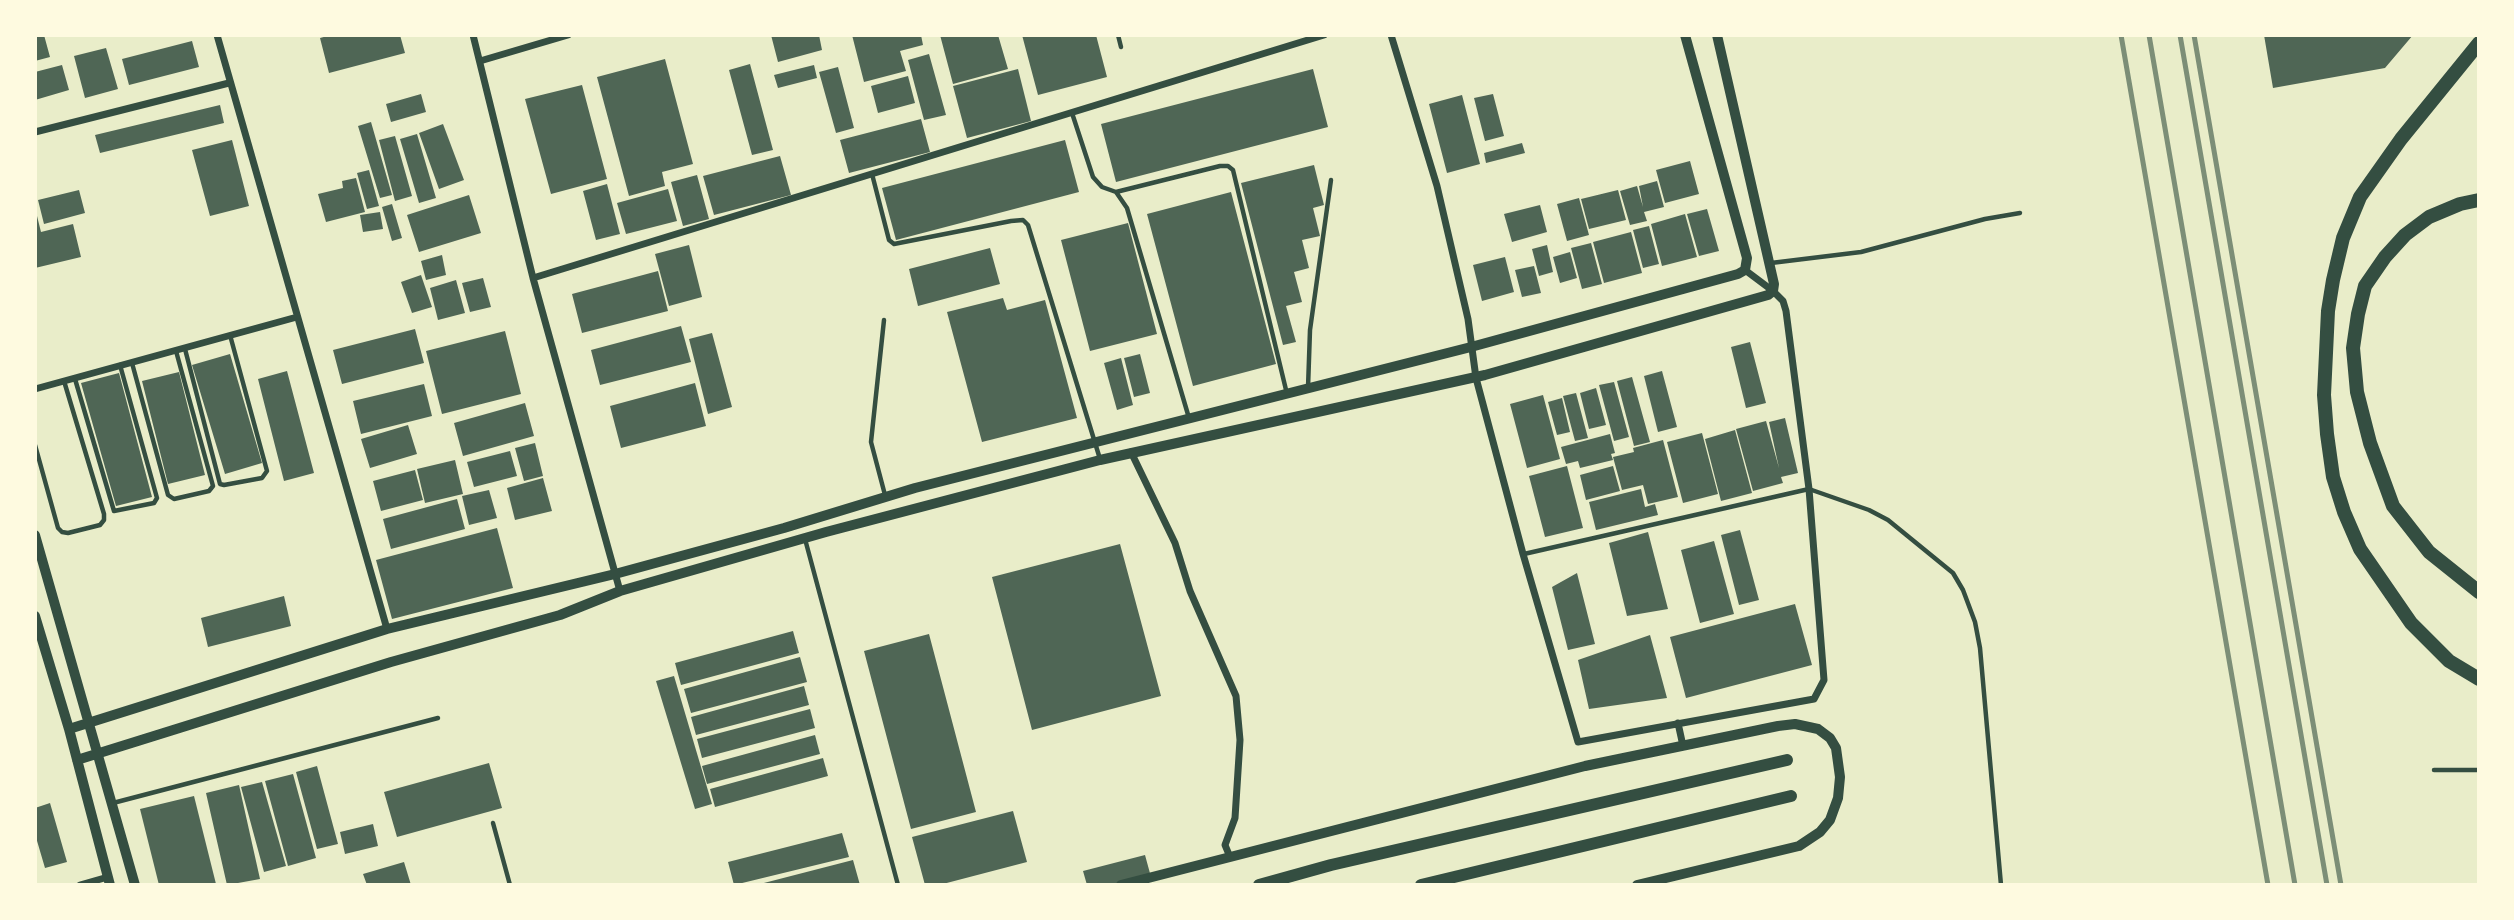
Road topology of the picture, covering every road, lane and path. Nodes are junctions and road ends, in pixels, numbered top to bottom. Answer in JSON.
{"nodes":[{"id":1,"x":217,"y":35,"type":"edge"},
{"id":2,"x":473,"y":35,"type":"edge"},
{"id":3,"x":568,"y":35,"type":"edge"},
{"id":4,"x":1118,"y":35,"type":"edge"},
{"id":5,"x":1324,"y":35,"type":"edge"},
{"id":6,"x":1391,"y":35,"type":"edge"},
{"id":7,"x":1685,"y":35,"type":"edge"},
{"id":8,"x":1717,"y":35,"type":"edge"},
{"id":9,"x":2479,"y":43,"type":"edge"},
{"id":10,"x":1121,"y":47,"type":"dead end"},
{"id":11,"x":480,"y":61,"type":"junction"},
{"id":12,"x":229,"y":83,"type":"junction"},
{"id":13,"x":1072,"y":111,"type":"junction"},
{"id":14,"x":35,"y":132,"type":"edge"},
{"id":15,"x":872,"y":174,"type":"junction"},
{"id":16,"x":1331,"y":180,"type":"dead end"},
{"id":17,"x":1116,"y":192,"type":"junction"},
{"id":18,"x":2479,"y":200,"type":"edge"},
{"id":19,"x":2020,"y":213,"type":"dead end"},
{"id":20,"x":1770,"y":263,"type":"junction"},
{"id":21,"x":1745,"y":270,"type":"junction"},
{"id":22,"x":533,"y":278,"type":"junction"},
{"id":23,"x":1773,"y":291,"type":"junction"},
{"id":24,"x":297,"y":317,"type":"junction"},
{"id":25,"x":884,"y":320,"type":"dead end"},
{"id":26,"x":230,"y":335,"type":"junction"},
{"id":27,"x":1471,"y":347,"type":"junction"},
{"id":28,"x":185,"y":348,"type":"junction"},
{"id":29,"x":175,"y":350,"type":"junction"},
{"id":30,"x":132,"y":362,"type":"junction"},
{"id":31,"x":120,"y":365,"type":"junction"},
{"id":32,"x":75,"y":378,"type":"junction"},
{"id":33,"x":1476,"y":378,"type":"junction"},
{"id":34,"x":64,"y":381,"type":"junction"},
{"id":35,"x":35,"y":389,"type":"edge"},
{"id":36,"x":1307,"y":389,"type":"junction"},
{"id":37,"x":1287,"y":394,"type":"junction"},
{"id":38,"x":1189,"y":419,"type":"junction"},
{"id":39,"x":1095,"y":443,"type":"junction"},
{"id":40,"x":35,"y":445,"type":"edge"},
{"id":41,"x":1131,"y":452,"type":"junction"},
{"id":42,"x":1100,"y":460,"type":"junction"},
{"id":43,"x":1809,"y":489,"type":"junction"},
{"id":44,"x":885,"y":496,"type":"junction"},
{"id":45,"x":35,"y":535,"type":"edge"},
{"id":46,"x":804,"y":539,"type":"junction"},
{"id":47,"x":1523,"y":554,"type":"junction"},
{"id":48,"x":615,"y":574,"type":"junction"},
{"id":49,"x":620,"y":591,"type":"junction"},
{"id":50,"x":2479,"y":592,"type":"edge"},
{"id":51,"x":35,"y":616,"type":"edge"},
{"id":52,"x":387,"y":629,"type":"junction"},
{"id":53,"x":2479,"y":680,"type":"edge"},
{"id":54,"x":438,"y":718,"type":"dead end"},
{"id":55,"x":89,"y":723,"type":"junction"},
{"id":56,"x":1678,"y":723,"type":"junction"},
{"id":57,"x":69,"y":729,"type":"junction"},
{"id":58,"x":1683,"y":746,"type":"junction"},
{"id":59,"x":97,"y":752,"type":"junction"},
{"id":60,"x":77,"y":760,"type":"junction"},
{"id":61,"x":1787,"y":761,"type":"dead end"},
{"id":62,"x":2434,"y":770,"type":"dead end"},
{"id":63,"x":2479,"y":770,"type":"edge"},
{"id":64,"x":1791,"y":796,"type":"dead end"},
{"id":65,"x":112,"y":803,"type":"junction"},
{"id":66,"x":493,"y":823,"type":"dead end"},
{"id":67,"x":1230,"y":857,"type":"junction"},
{"id":68,"x":109,"y":881,"type":"edge"},
{"id":69,"x":79,"y":885,"type":"edge"},
{"id":70,"x":135,"y":885,"type":"edge"},
{"id":71,"x":510,"y":885,"type":"edge"},
{"id":72,"x":898,"y":885,"type":"edge"},
{"id":73,"x":1121,"y":885,"type":"edge"},
{"id":74,"x":1259,"y":885,"type":"edge"},
{"id":75,"x":1421,"y":885,"type":"edge"},
{"id":76,"x":1637,"y":885,"type":"edge"},
{"id":77,"x":2001,"y":885,"type":"edge"}],
"edges":[{"from":1,"to":12,"type":"street"},
{"from":2,"to":11,"type":"street"},
{"from":3,"to":11,"type":"street"},
{"from":4,"to":10,"type":"lane"},
{"from":5,"to":13,"type":"street"},
{"from":6,"to":27,"type":"street"},
{"from":7,"to":21,"type":"street"},
{"from":8,"to":20,"type":"street"},
{"from":9,"to":53,"type":"highway"},
{"from":11,"to":22,"type":"street"},
{"from":12,"to":14,"type":"street"},
{"from":12,"to":24,"type":"street"},
{"from":13,"to":15,"type":"street"},
{"from":13,"to":17,"type":"lane"},
{"from":15,"to":22,"type":"street"},
{"from":15,"to":39,"type":"lane"},
{"from":16,"to":36,"type":"lane"},
{"from":17,"to":37,"type":"lane"},
{"from":17,"to":38,"type":"lane"},
{"from":18,"to":50,"type":"highway"},
{"from":19,"to":20,"type":"lane"},
{"from":20,"to":23,"type":"street"},
{"from":21,"to":23,"type":"street"},
{"from":21,"to":27,"type":"street"},
{"from":22,"to":48,"type":"street"},
{"from":23,"to":33,"type":"street"},
{"from":23,"to":43,"type":"street"},
{"from":24,"to":26,"type":"street"},
{"from":24,"to":52,"type":"street"},
{"from":25,"to":44,"type":"lane"},
{"from":26,"to":28,"type":"street"},
{"from":26,"to":28,"type":"lane"},
{"from":27,"to":33,"type":"street"},
{"from":27,"to":36,"type":"street"},
{"from":28,"to":29,"type":"street"},
{"from":29,"to":30,"type":"street"},
{"from":29,"to":30,"type":"lane"},
{"from":30,"to":31,"type":"street"},
{"from":31,"to":32,"type":"street"},
{"from":31,"to":32,"type":"lane"},
{"from":32,"to":34,"type":"street"},
{"from":33,"to":41,"type":"street"},
{"from":33,"to":47,"type":"street"},
{"from":34,"to":35,"type":"street"},
{"from":34,"to":40,"type":"lane"},
{"from":36,"to":37,"type":"street"},
{"from":37,"to":38,"type":"street"},
{"from":38,"to":39,"type":"street"},
{"from":39,"to":42,"type":"lane"},
{"from":39,"to":44,"type":"street"},
{"from":41,"to":42,"type":"street"},
{"from":41,"to":67,"type":"street"},
{"from":42,"to":46,"type":"street"},
{"from":43,"to":47,"type":"lane"},
{"from":43,"to":56,"type":"street"},
{"from":43,"to":77,"type":"lane"},
{"from":44,"to":48,"type":"street"},
{"from":45,"to":55,"type":"street"},
{"from":46,"to":49,"type":"street"},
{"from":46,"to":72,"type":"lane"},
{"from":47,"to":56,"type":"street"},
{"from":48,"to":49,"type":"street"},
{"from":48,"to":52,"type":"street"},
{"from":49,"to":59,"type":"street"},
{"from":51,"to":57,"type":"street"},
{"from":52,"to":55,"type":"street"},
{"from":54,"to":65,"type":"lane"},
{"from":55,"to":57,"type":"street"},
{"from":55,"to":59,"type":"street"},
{"from":56,"to":58,"type":"street"},
{"from":57,"to":60,"type":"street"},
{"from":58,"to":67,"type":"street"},
{"from":58,"to":76,"type":"street"},
{"from":59,"to":60,"type":"street"},
{"from":59,"to":65,"type":"street"},
{"from":60,"to":68,"type":"street"},
{"from":61,"to":74,"type":"main road"},
{"from":62,"to":63,"type":"lane"},
{"from":64,"to":75,"type":"main road"},
{"from":65,"to":70,"type":"street"},
{"from":66,"to":71,"type":"lane"},
{"from":67,"to":73,"type":"street"},
{"from":68,"to":69,"type":"street"}]}
